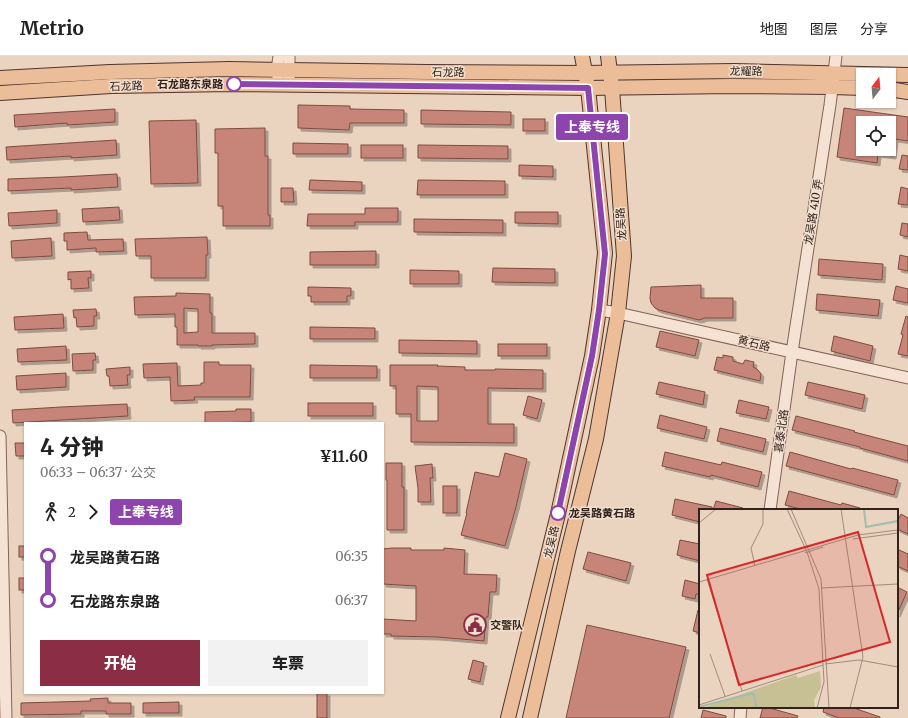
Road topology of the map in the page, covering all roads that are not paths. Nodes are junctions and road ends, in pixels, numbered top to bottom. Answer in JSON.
{"nodes":[{"id":1,"x":582,"y":56,"type":"edge"},
{"id":2,"x":608,"y":56,"type":"edge"},
{"id":3,"x":836,"y":56,"type":"edge"},
{"id":4,"x":284,"y":63,"type":"edge"},
{"id":5,"x":610,"y":72,"type":"junction"},
{"id":6,"x":584,"y":73,"type":"junction"},
{"id":7,"x":834,"y":73,"type":"junction"},
{"id":8,"x":908,"y":75,"type":"edge"},
{"id":9,"x":0,"y":78,"type":"edge"},
{"id":10,"x":284,"y":85,"type":"junction"},
{"id":11,"x":832,"y":87,"type":"junction"},
{"id":12,"x":588,"y":88,"type":"junction"},
{"id":13,"x":612,"y":88,"type":"junction"},
{"id":14,"x":856,"y":88,"type":"edge"},
{"id":15,"x":896,"y":91,"type":"edge"},
{"id":16,"x":908,"y":92,"type":"edge"},
{"id":17,"x":0,"y":93,"type":"edge"},
{"id":18,"x":599,"y":310,"type":"junction"},
{"id":19,"x":618,"y":313,"type":"junction"},
{"id":20,"x":792,"y":352,"type":"junction"},
{"id":21,"x":908,"y":378,"type":"edge"},
{"id":22,"x":0,"y":436,"type":"edge"},
{"id":23,"x":770,"y":509,"type":"edge"},
{"id":24,"x":742,"y":708,"type":"edge"},
{"id":25,"x":6,"y":718,"type":"edge"},
{"id":26,"x":508,"y":718,"type":"edge"},
{"id":27,"x":530,"y":718,"type":"edge"},
{"id":28,"x":740,"y":718,"type":"edge"}],
"edges":[{"from":1,"to":6,"type":"main road","name":"龙吴路"},
{"from":2,"to":5,"type":"main road","name":"龙吴路"},
{"from":3,"to":7,"type":"street","name":"龙吴路 410 弄"},
{"from":4,"to":6,"type":"main road","name":"石龙路"},
{"from":4,"to":9,"type":"main road","name":"石龙路"},
{"from":4,"to":10,"type":"street"},
{"from":5,"to":6,"type":"main road","name":"龙耀路"},
{"from":5,"to":7,"type":"main road","name":"龙耀路"},
{"from":5,"to":13,"type":"main road","name":"龙吴路"},
{"from":6,"to":12,"type":"main road","name":"龙吴路"},
{"from":7,"to":8,"type":"main road","name":"龙耀路"},
{"from":7,"to":11,"type":"street","name":"龙吴路 410 弄"},
{"from":10,"to":12,"type":"main road","name":"石龙路"},
{"from":10,"to":17,"type":"main road","name":"石龙路"},
{"from":11,"to":13,"type":"main road","name":"龙耀路"},
{"from":11,"to":14,"type":"main road","name":"龙耀路"},
{"from":11,"to":20,"type":"street","name":"龙吴路 410 弄"},
{"from":12,"to":13,"type":"main road","name":"龙耀路"},
{"from":12,"to":18,"type":"main road","name":"龙吴路"},
{"from":13,"to":19,"type":"main road","name":"龙吴路"},
{"from":15,"to":16,"type":"main road"},
{"from":18,"to":19,"type":"street","name":"黄石路"},
{"from":18,"to":26,"type":"main road","name":"龙吴路"},
{"from":19,"to":20,"type":"street","name":"黄石路"},
{"from":19,"to":27,"type":"main road","name":"龙吴路"},
{"from":20,"to":21,"type":"street","name":"黄石路"},
{"from":20,"to":23,"type":"street","name":"喜泰北路"},
{"from":22,"to":25,"type":"street"},
{"from":24,"to":28,"type":"street"}]}
